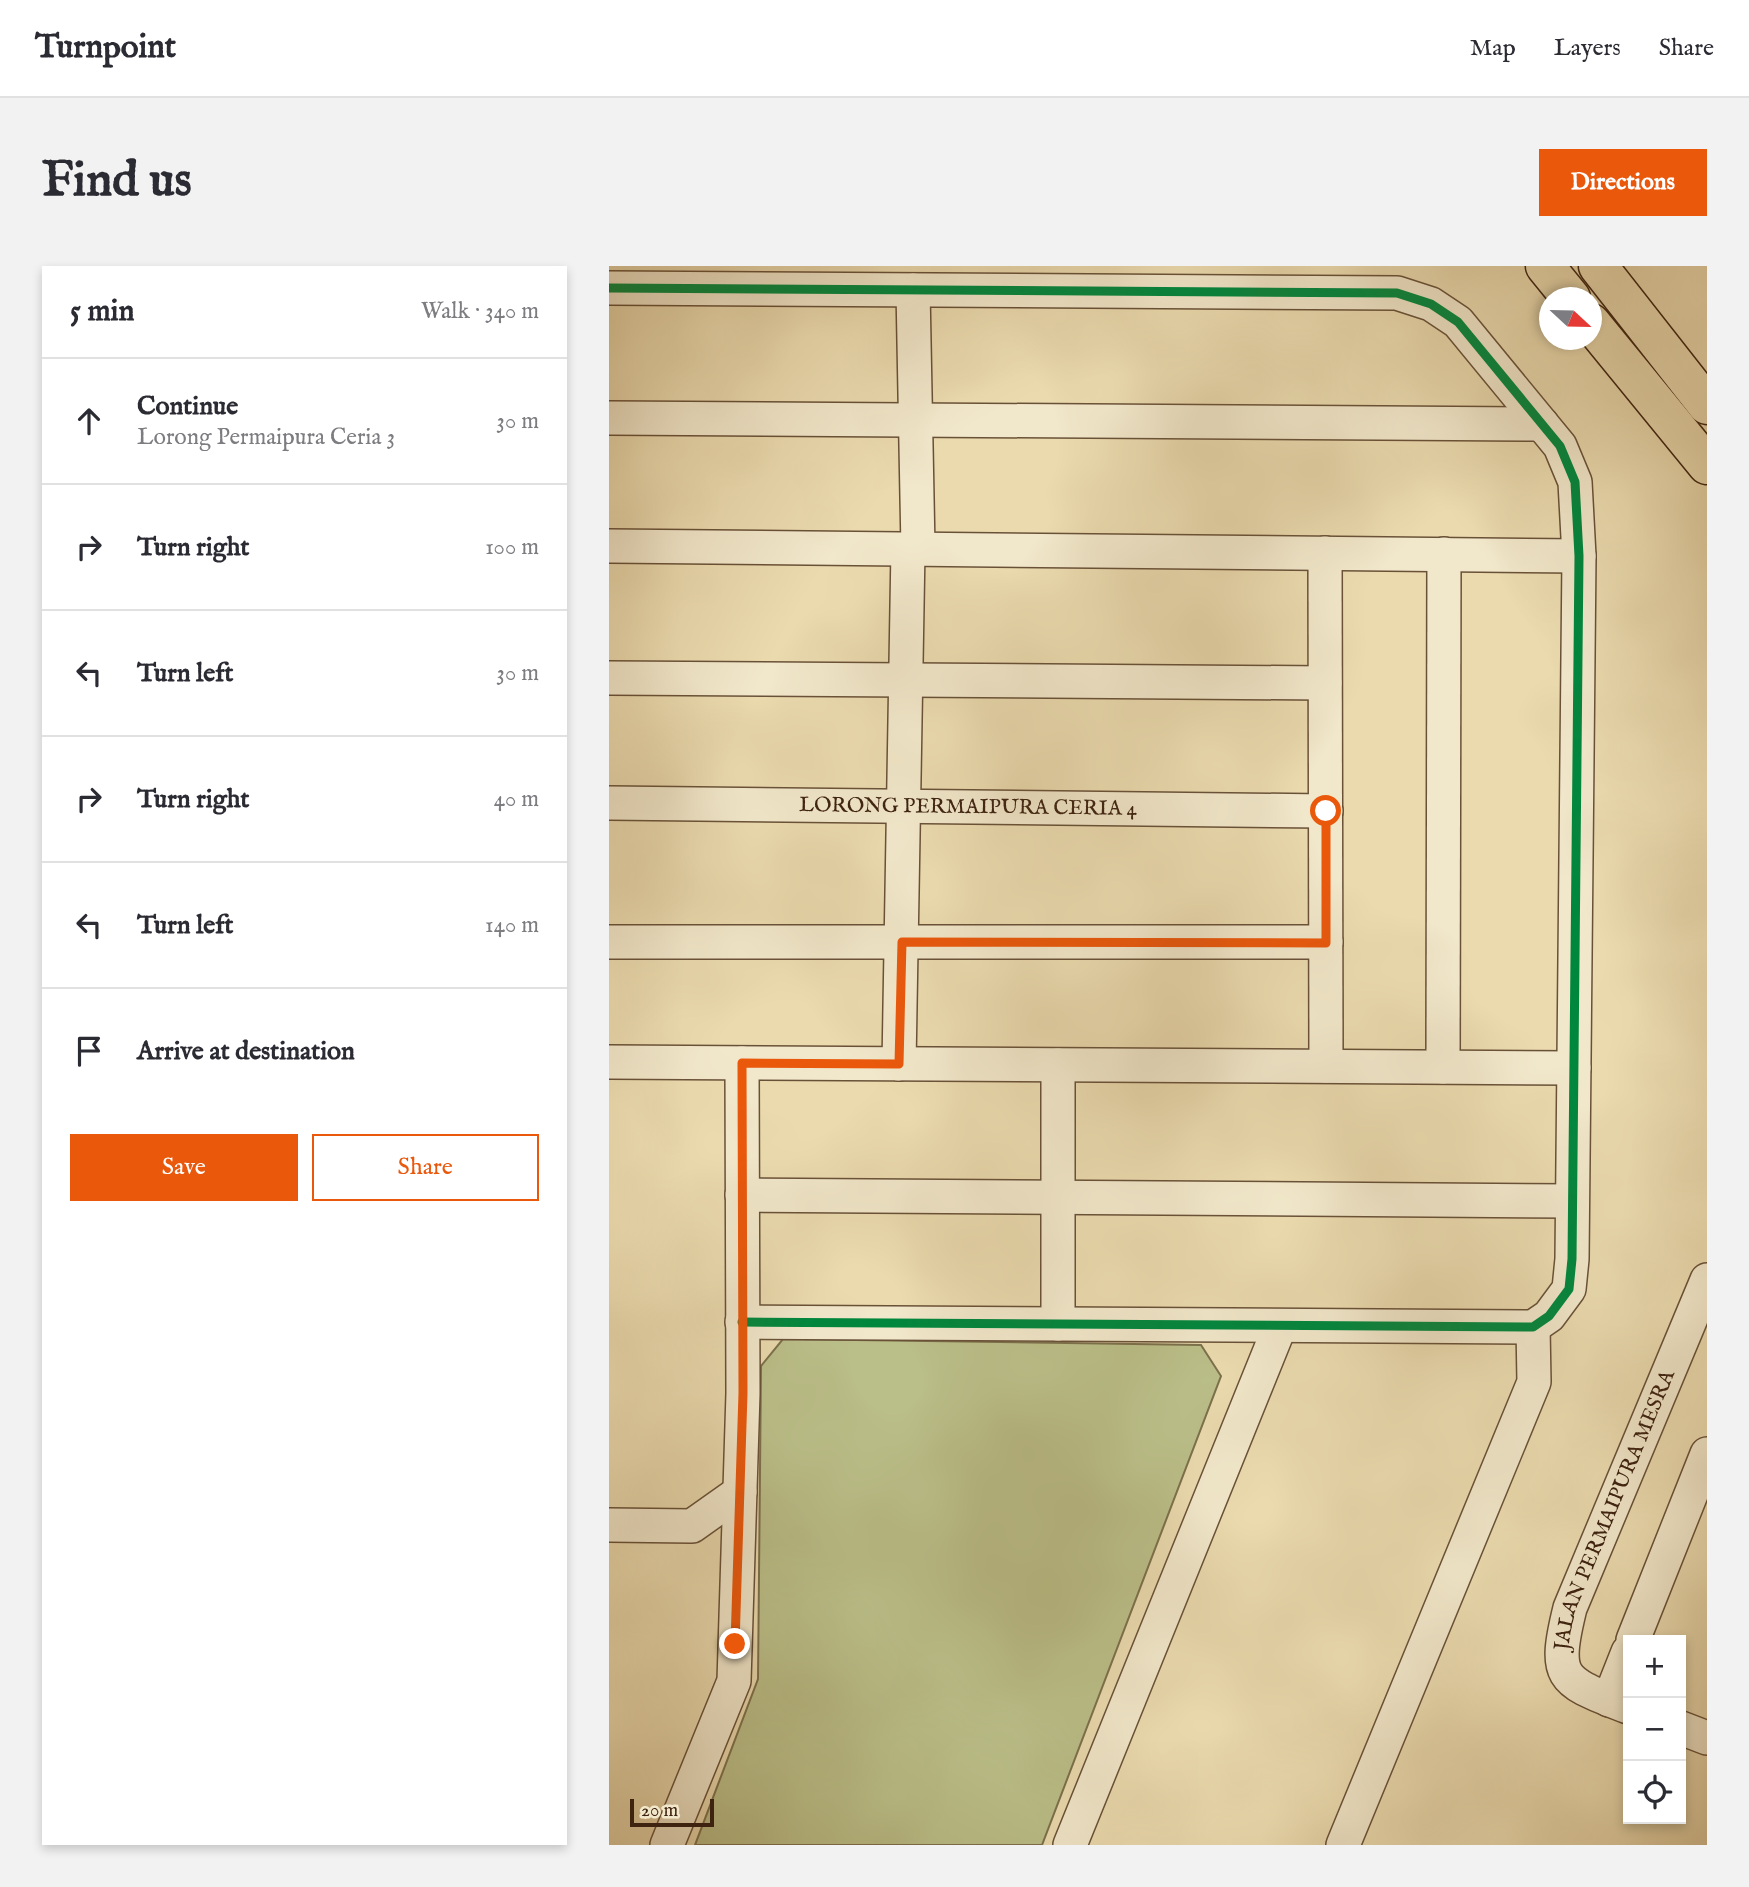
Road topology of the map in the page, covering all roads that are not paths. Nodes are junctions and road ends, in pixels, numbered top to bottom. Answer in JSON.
{"nodes":[{"id":1,"x":1545,"y":266,"type":"edge"},
{"id":2,"x":1598,"y":266,"type":"edge"},
{"id":3,"x":1562,"y":287,"type":"edge"},
{"id":4,"x":609,"y":288,"type":"edge"},
{"id":5,"x":913,"y":290,"type":"junction"},
{"id":6,"x":1602,"y":336,"type":"edge"},
{"id":7,"x":1707,"y":405,"type":"edge"},
{"id":8,"x":609,"y":418,"type":"edge"},
{"id":9,"x":915,"y":420,"type":"junction"},
{"id":10,"x":1542,"y":424,"type":"junction"},
{"id":11,"x":1707,"y":465,"type":"edge"},
{"id":12,"x":609,"y":546,"type":"edge"},
{"id":13,"x":913,"y":549,"type":"junction"},
{"id":14,"x":1325,"y":553,"type":"junction"},
{"id":15,"x":1444,"y":554,"type":"junction"},
{"id":16,"x":1579,"y":556,"type":"junction"},
{"id":17,"x":609,"y":678,"type":"edge"},
{"id":18,"x":906,"y":680,"type":"junction"},
{"id":19,"x":1325,"y":683,"type":"junction"},
{"id":20,"x":609,"y":803,"type":"edge"},
{"id":21,"x":904,"y":806,"type":"junction"},
{"id":22,"x":1326,"y":811,"type":"junction"},
{"id":23,"x":609,"y":942,"type":"edge"},
{"id":24,"x":902,"y":942,"type":"junction"},
{"id":25,"x":1326,"y":943,"type":"junction"},
{"id":26,"x":609,"y":1062,"type":"edge"},
{"id":27,"x":742,"y":1063,"type":"junction"},
{"id":28,"x":899,"y":1064,"type":"junction"},
{"id":29,"x":1058,"y":1065,"type":"junction"},
{"id":30,"x":1327,"y":1066,"type":"junction"},
{"id":31,"x":1443,"y":1067,"type":"junction"},
{"id":32,"x":1574,"y":1068,"type":"junction"},
{"id":33,"x":742,"y":1195,"type":"junction"},
{"id":34,"x":1058,"y":1197,"type":"junction"},
{"id":35,"x":1572,"y":1200,"type":"junction"},
{"id":36,"x":1707,"y":1280,"type":"edge"},
{"id":37,"x":742,"y":1322,"type":"junction"},
{"id":38,"x":1058,"y":1324,"type":"junction"},
{"id":39,"x":1280,"y":1326,"type":"junction"},
{"id":40,"x":1533,"y":1328,"type":"junction"},
{"id":41,"x":1707,"y":1454,"type":"edge"},
{"id":42,"x":740,"y":1492,"type":"junction"},
{"id":43,"x":609,"y":1525,"type":"edge"},
{"id":44,"x":1635,"y":1635,"type":"edge"},
{"id":45,"x":1623,"y":1681,"type":"edge"},
{"id":46,"x":1619,"y":1704,"type":"edge"},
{"id":47,"x":1686,"y":1730,"type":"edge"},
{"id":48,"x":1707,"y":1738,"type":"edge"},
{"id":49,"x":667,"y":1845,"type":"edge"},
{"id":50,"x":1070,"y":1845,"type":"edge"},
{"id":51,"x":1343,"y":1845,"type":"edge"}],
"edges":[{"from":1,"to":3,"type":"main road"},
{"from":2,"to":7,"type":"main road"},
{"from":4,"to":5,"type":"street"},
{"from":5,"to":9,"type":"street"},
{"from":5,"to":10,"type":"street"},
{"from":6,"to":11,"type":"main road"},
{"from":8,"to":9,"type":"street"},
{"from":9,"to":10,"type":"street"},
{"from":9,"to":13,"type":"street"},
{"from":10,"to":16,"type":"street"},
{"from":12,"to":13,"type":"street"},
{"from":13,"to":14,"type":"street"},
{"from":13,"to":18,"type":"street"},
{"from":14,"to":15,"type":"street"},
{"from":14,"to":19,"type":"street"},
{"from":15,"to":16,"type":"street"},
{"from":15,"to":31,"type":"street"},
{"from":16,"to":32,"type":"street"},
{"from":17,"to":18,"type":"street"},
{"from":18,"to":19,"type":"street"},
{"from":18,"to":21,"type":"street"},
{"from":19,"to":22,"type":"street"},
{"from":20,"to":21,"type":"street","name":"LORONG PERMAIPURA CERIA 4"},
{"from":21,"to":22,"type":"street","name":"LORONG PERMAIPURA CERIA 4"},
{"from":21,"to":24,"type":"street"},
{"from":22,"to":25,"type":"street"},
{"from":23,"to":24,"type":"street"},
{"from":24,"to":25,"type":"street"},
{"from":24,"to":28,"type":"street"},
{"from":25,"to":30,"type":"street"},
{"from":26,"to":27,"type":"street"},
{"from":27,"to":28,"type":"street"},
{"from":27,"to":33,"type":"street"},
{"from":28,"to":29,"type":"street"},
{"from":29,"to":30,"type":"street"},
{"from":29,"to":34,"type":"street"},
{"from":30,"to":31,"type":"street"},
{"from":31,"to":32,"type":"street"},
{"from":32,"to":35,"type":"street"},
{"from":33,"to":34,"type":"street"},
{"from":33,"to":37,"type":"street"},
{"from":34,"to":35,"type":"street"},
{"from":34,"to":38,"type":"street"},
{"from":35,"to":40,"type":"street"},
{"from":36,"to":46,"type":"street","name":"JALAN PERMAIPURA MESRA"},
{"from":37,"to":38,"type":"street"},
{"from":37,"to":42,"type":"street"},
{"from":38,"to":39,"type":"street"},
{"from":39,"to":40,"type":"street"},
{"from":39,"to":50,"type":"street"},
{"from":40,"to":51,"type":"street"},
{"from":41,"to":44,"type":"street"},
{"from":42,"to":43,"type":"street"},
{"from":42,"to":49,"type":"street"},
{"from":45,"to":46,"type":"street"},
{"from":47,"to":48,"type":"street"}]}
